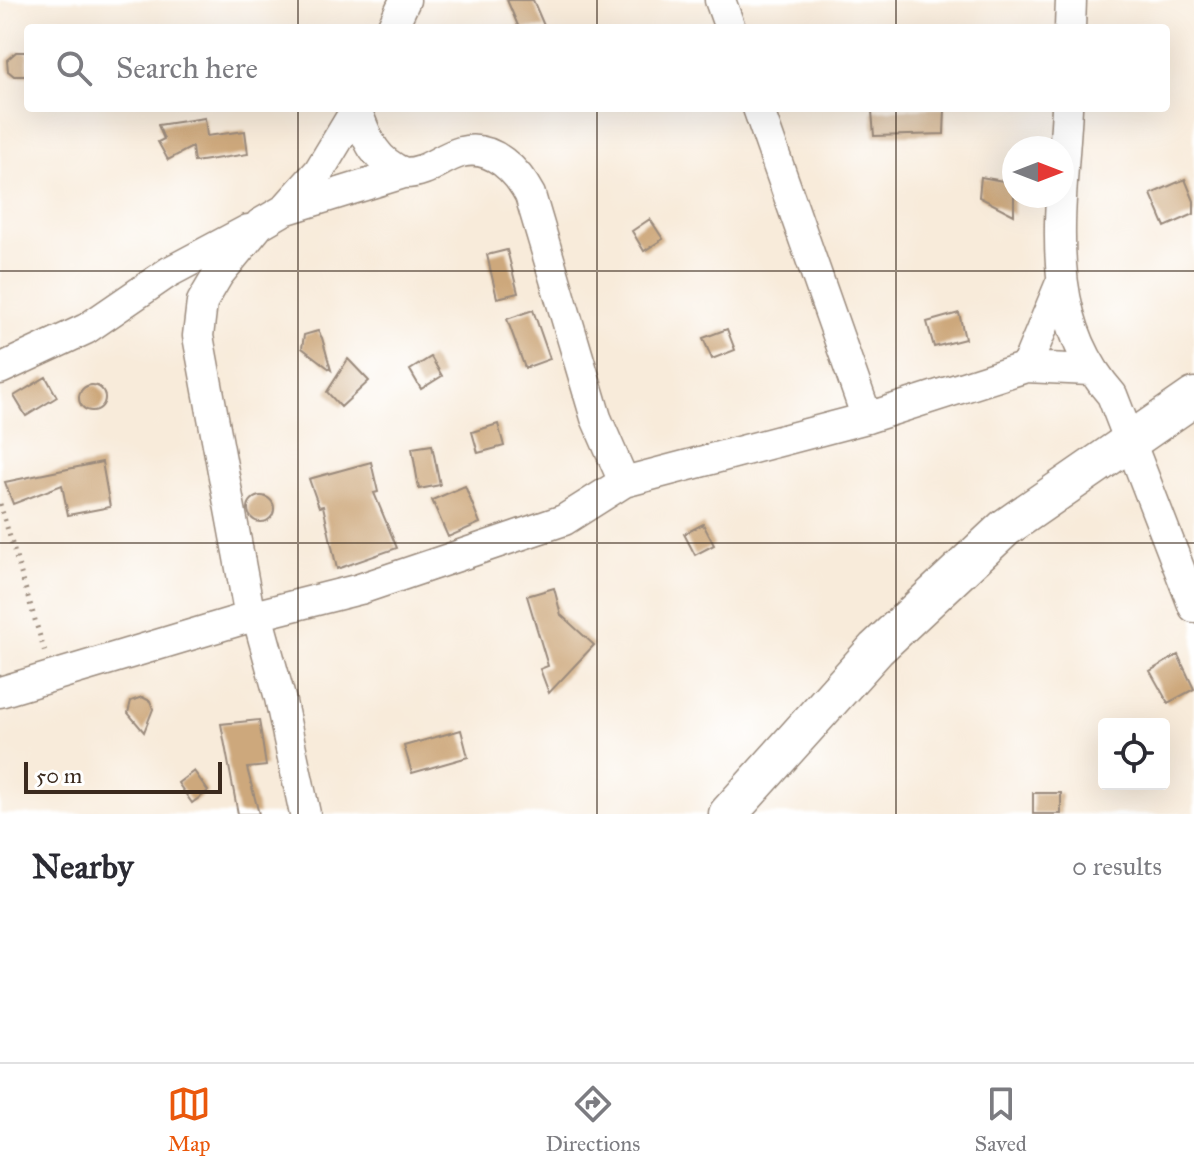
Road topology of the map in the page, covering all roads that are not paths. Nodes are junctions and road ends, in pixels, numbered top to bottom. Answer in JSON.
{"nodes":[{"id":1,"x":405,"y":0,"type":"edge"},
{"id":2,"x":720,"y":0,"type":"edge"},
{"id":3,"x":1071,"y":0,"type":"edge"},
{"id":4,"x":394,"y":24,"type":"edge"},
{"id":5,"x":729,"y":24,"type":"edge"},
{"id":6,"x":1070,"y":24,"type":"edge"},
{"id":7,"x":354,"y":112,"type":"edge"},
{"id":8,"x":357,"y":112,"type":"edge"},
{"id":9,"x":759,"y":112,"type":"edge"},
{"id":10,"x":1067,"y":112,"type":"edge"},
{"id":11,"x":404,"y":173,"type":"junction"},
{"id":12,"x":272,"y":217,"type":"junction"},
{"id":13,"x":1060,"y":285,"type":"junction"},
{"id":14,"x":1026,"y":367,"type":"junction"},
{"id":15,"x":0,"y":369,"type":"edge"},
{"id":16,"x":1090,"y":370,"type":"junction"},
{"id":17,"x":1194,"y":397,"type":"edge"},
{"id":18,"x":867,"y":418,"type":"junction"},
{"id":19,"x":1129,"y":439,"type":"junction"},
{"id":20,"x":624,"y":482,"type":"junction"},
{"id":21,"x":1194,"y":607,"type":"edge"},
{"id":22,"x":254,"y":616,"type":"junction"},
{"id":23,"x":0,"y":692,"type":"edge"},
{"id":24,"x":305,"y":814,"type":"edge"},
{"id":25,"x":728,"y":814,"type":"edge"}],
"edges":[{"from":1,"to":4,"type":"street"},
{"from":2,"to":5,"type":"street"},
{"from":3,"to":6,"type":"street"},
{"from":7,"to":12,"type":"street"},
{"from":8,"to":11,"type":"street"},
{"from":9,"to":18,"type":"street"},
{"from":10,"to":13,"type":"street"},
{"from":11,"to":12,"type":"street"},
{"from":11,"to":20,"type":"street"},
{"from":12,"to":15,"type":"street"},
{"from":12,"to":22,"type":"street"},
{"from":13,"to":14,"type":"street"},
{"from":13,"to":16,"type":"street"},
{"from":14,"to":16,"type":"street"},
{"from":14,"to":18,"type":"street"},
{"from":16,"to":19,"type":"street"},
{"from":17,"to":19,"type":"street"},
{"from":18,"to":20,"type":"street"},
{"from":19,"to":21,"type":"street"},
{"from":19,"to":25,"type":"street"},
{"from":20,"to":22,"type":"street"},
{"from":22,"to":23,"type":"street"},
{"from":22,"to":24,"type":"street"}]}
